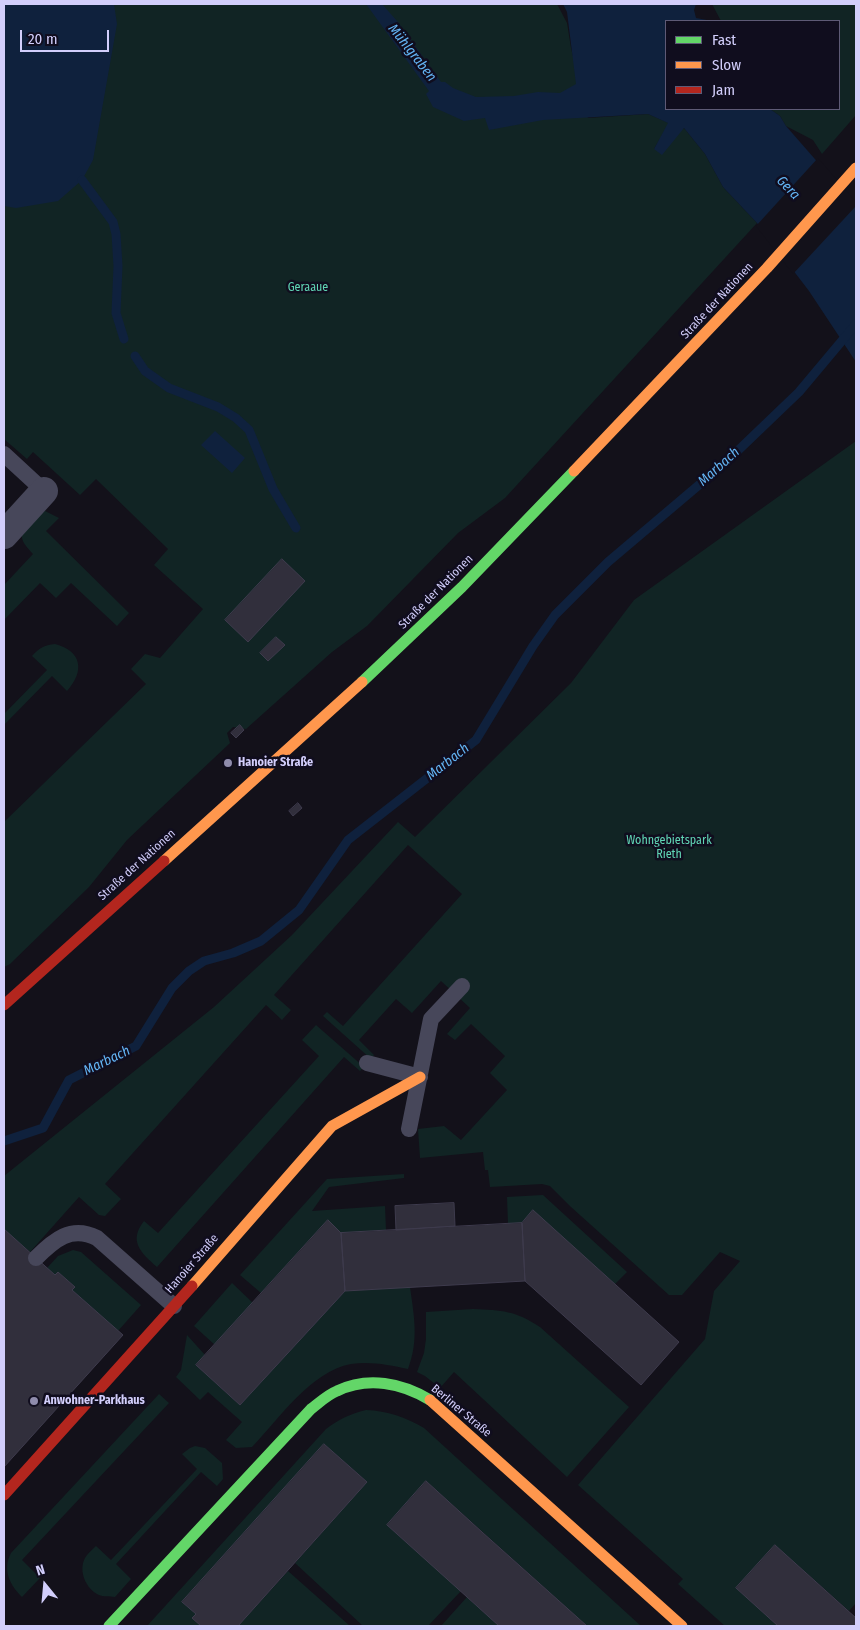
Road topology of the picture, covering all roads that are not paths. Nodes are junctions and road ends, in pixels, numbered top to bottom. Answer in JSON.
{"nodes":[{"id":1,"x":856,"y":168,"type":"edge"},
{"id":2,"x":4,"y":454,"type":"edge"},
{"id":3,"x":44,"y":491,"type":"joint"},
{"id":4,"x":4,"y":535,"type":"edge"},
{"id":5,"x":462,"y":986,"type":"dead end"},
{"id":6,"x":4,"y":1005,"type":"edge"},
{"id":7,"x":368,"y":1063,"type":"dead end"},
{"id":8,"x":420,"y":1077,"type":"junction"},
{"id":9,"x":409,"y":1129,"type":"dead end"},
{"id":10,"x":36,"y":1258,"type":"dead end"},
{"id":11,"x":174,"y":1306,"type":"junction"},
{"id":12,"x":4,"y":1495,"type":"edge"},
{"id":13,"x":109,"y":1626,"type":"edge"},
{"id":14,"x":682,"y":1626,"type":"edge"}],
"edges":[{"from":1,"to":6,"type":"street","name":"Straße der Nationen"},
{"from":2,"to":3,"type":"lane"},
{"from":3,"to":4,"type":"street"},
{"from":5,"to":8,"type":"lane"},
{"from":7,"to":8,"type":"lane"},
{"from":8,"to":9,"type":"lane"},
{"from":8,"to":11,"type":"street","name":"Hanoier Straße"},
{"from":10,"to":11,"type":"lane"},
{"from":11,"to":12,"type":"street","name":"Hanoier Straße"},
{"from":13,"to":14,"type":"street","name":"Berliner Straße"}]}
